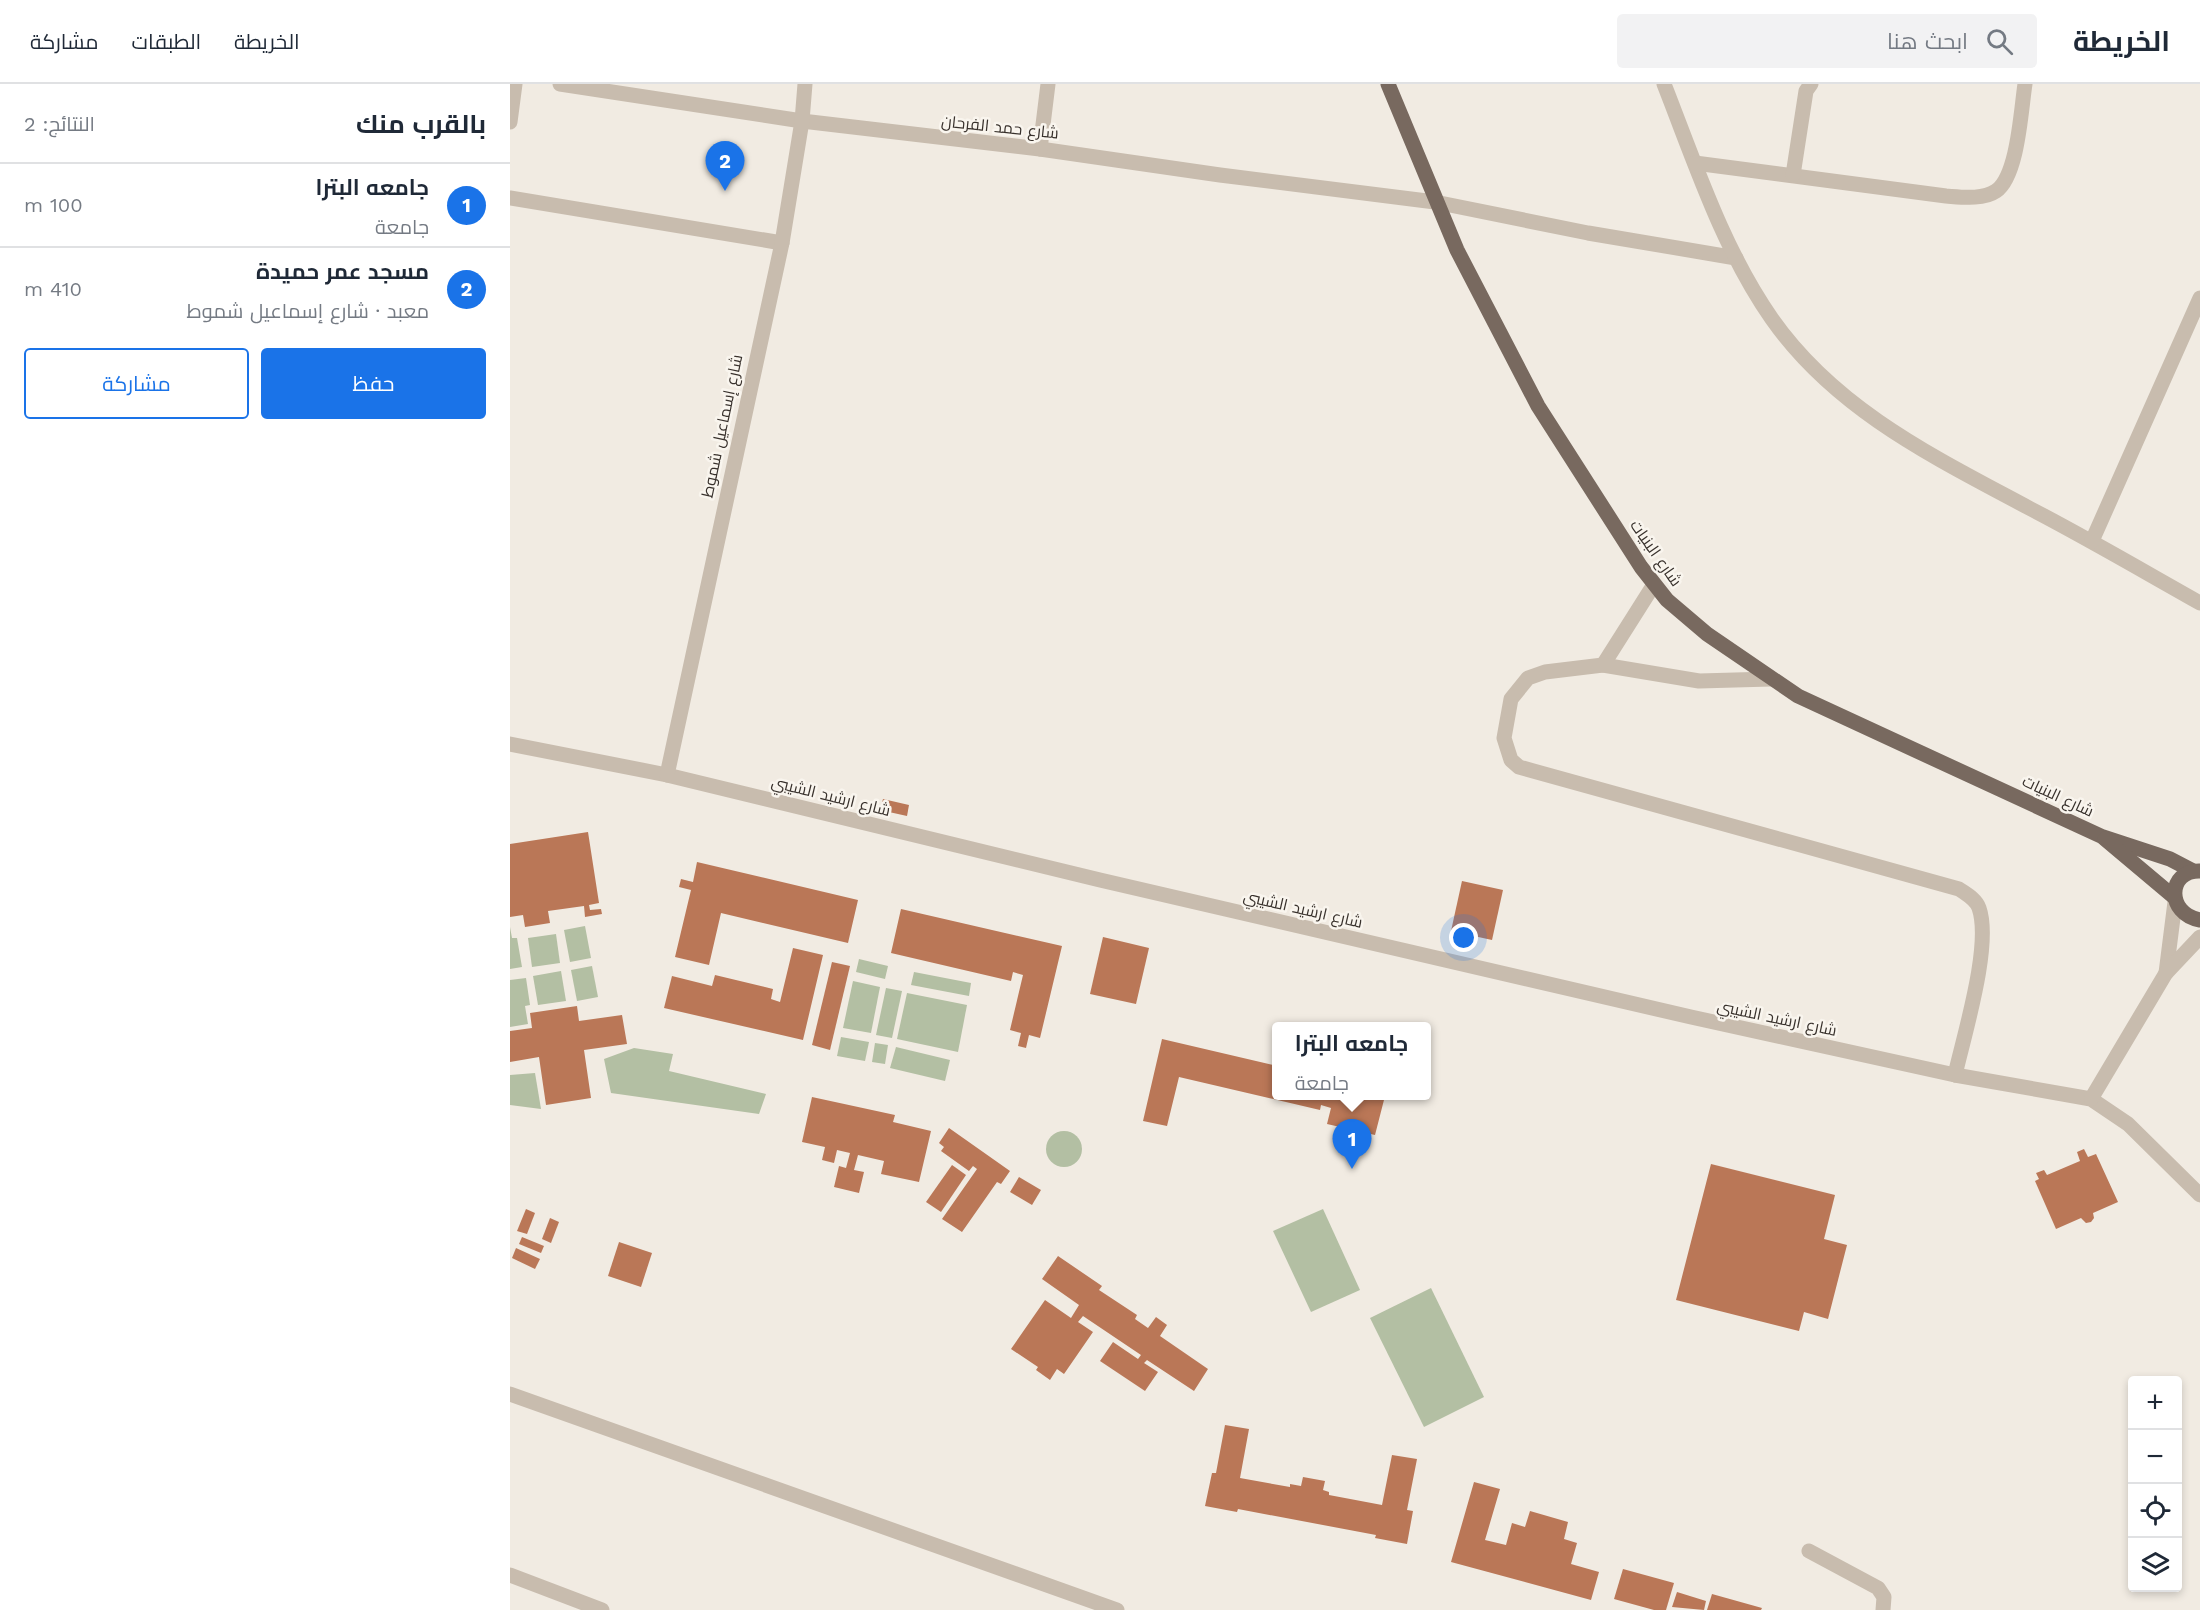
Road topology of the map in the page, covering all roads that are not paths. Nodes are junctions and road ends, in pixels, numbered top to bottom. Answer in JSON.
{"nodes":[{"id":1,"x":515,"y":84,"type":"edge"},
{"id":2,"x":560,"y":84,"type":"edge"},
{"id":3,"x":805,"y":84,"type":"edge"},
{"id":4,"x":1048,"y":84,"type":"edge"},
{"id":5,"x":1388,"y":84,"type":"edge"},
{"id":6,"x":1664,"y":84,"type":"edge"},
{"id":7,"x":1811,"y":84,"type":"edge"},
{"id":8,"x":2025,"y":84,"type":"edge"},
{"id":9,"x":802,"y":121,"type":"junction"},
{"id":10,"x":510,"y":122,"type":"edge"},
{"id":11,"x":1040,"y":148,"type":"junction"},
{"id":12,"x":1695,"y":163,"type":"junction"},
{"id":13,"x":1793,"y":175,"type":"junction"},
{"id":14,"x":510,"y":198,"type":"edge"},
{"id":15,"x":1435,"y":202,"type":"junction"},
{"id":16,"x":782,"y":243,"type":"junction"},
{"id":17,"x":1736,"y":258,"type":"junction"},
{"id":18,"x":2200,"y":298,"type":"edge"},
{"id":19,"x":2092,"y":541,"type":"junction"},
{"id":20,"x":1653,"y":586,"type":"junction"},
{"id":21,"x":2200,"y":603,"type":"edge"},
{"id":22,"x":1603,"y":665,"type":"junction"},
{"id":23,"x":1771,"y":679,"type":"junction"},
{"id":24,"x":510,"y":744,"type":"edge"},
{"id":25,"x":667,"y":775,"type":"junction"},
{"id":26,"x":2103,"y":837,"type":"junction"},
{"id":27,"x":2197,"y":869,"type":"edge"},
{"id":28,"x":2174,"y":899,"type":"junction"},
{"id":29,"x":2200,"y":920,"type":"edge"},
{"id":30,"x":2200,"y":937,"type":"edge"},
{"id":31,"x":2166,"y":973,"type":"junction"},
{"id":32,"x":1955,"y":1075,"type":"junction"},
{"id":33,"x":2091,"y":1099,"type":"junction"},
{"id":34,"x":2200,"y":1195,"type":"edge"},
{"id":35,"x":510,"y":1394,"type":"edge"},
{"id":36,"x":1809,"y":1551,"type":"dead end"},
{"id":37,"x":510,"y":1575,"type":"edge"},
{"id":38,"x":602,"y":1610,"type":"edge"},
{"id":39,"x":1117,"y":1610,"type":"edge"},
{"id":40,"x":1883,"y":1610,"type":"edge"}],
"edges":[{"from":1,"to":10,"type":"street"},
{"from":2,"to":9,"type":"street","name":"شارع حمد الفرحان"},
{"from":3,"to":9,"type":"street","name":"شارع إسماعيل شموط"},
{"from":4,"to":11,"type":"street"},
{"from":5,"to":15,"type":"main road","name":"شارع البنيات"},
{"from":6,"to":12,"type":"street"},
{"from":7,"to":13,"type":"street"},
{"from":8,"to":13,"type":"street"},
{"from":9,"to":11,"type":"street","name":"شارع حمد الفرحان"},
{"from":9,"to":16,"type":"street","name":"شارع إسماعيل شموط"},
{"from":11,"to":15,"type":"street","name":"شارع حمد الفرحان"},
{"from":12,"to":13,"type":"street"},
{"from":12,"to":17,"type":"street"},
{"from":14,"to":16,"type":"street"},
{"from":15,"to":17,"type":"street","name":"شارع حمد الفرحان"},
{"from":15,"to":20,"type":"main road","name":"شارع البنيات"},
{"from":16,"to":25,"type":"street","name":"شارع إسماعيل شموط"},
{"from":17,"to":19,"type":"street"},
{"from":18,"to":19,"type":"street"},
{"from":19,"to":21,"type":"street"},
{"from":20,"to":22,"type":"street"},
{"from":20,"to":23,"type":"main road","name":"شارع البنيات"},
{"from":22,"to":23,"type":"street"},
{"from":22,"to":32,"type":"street"},
{"from":23,"to":26,"type":"main road","name":"شارع البنيات"},
{"from":24,"to":25,"type":"street","name":"شارع ارشيد الشيبي"},
{"from":25,"to":32,"type":"street","name":"شارع ارشيد الشيبي"},
{"from":26,"to":27,"type":"main road","name":"شارع البنيات"},
{"from":26,"to":28,"type":"main road","name":"شارع البنيات"},
{"from":27,"to":28,"type":"main road"},
{"from":28,"to":29,"type":"main road","name":"شارع البنيات"},
{"from":28,"to":31,"type":"street"},
{"from":30,"to":31,"type":"street"},
{"from":31,"to":33,"type":"street"},
{"from":32,"to":33,"type":"street","name":"شارع ارشيد الشيبي"},
{"from":33,"to":34,"type":"street"},
{"from":35,"to":39,"type":"street"},
{"from":36,"to":40,"type":"street"},
{"from":37,"to":38,"type":"street"}]}
